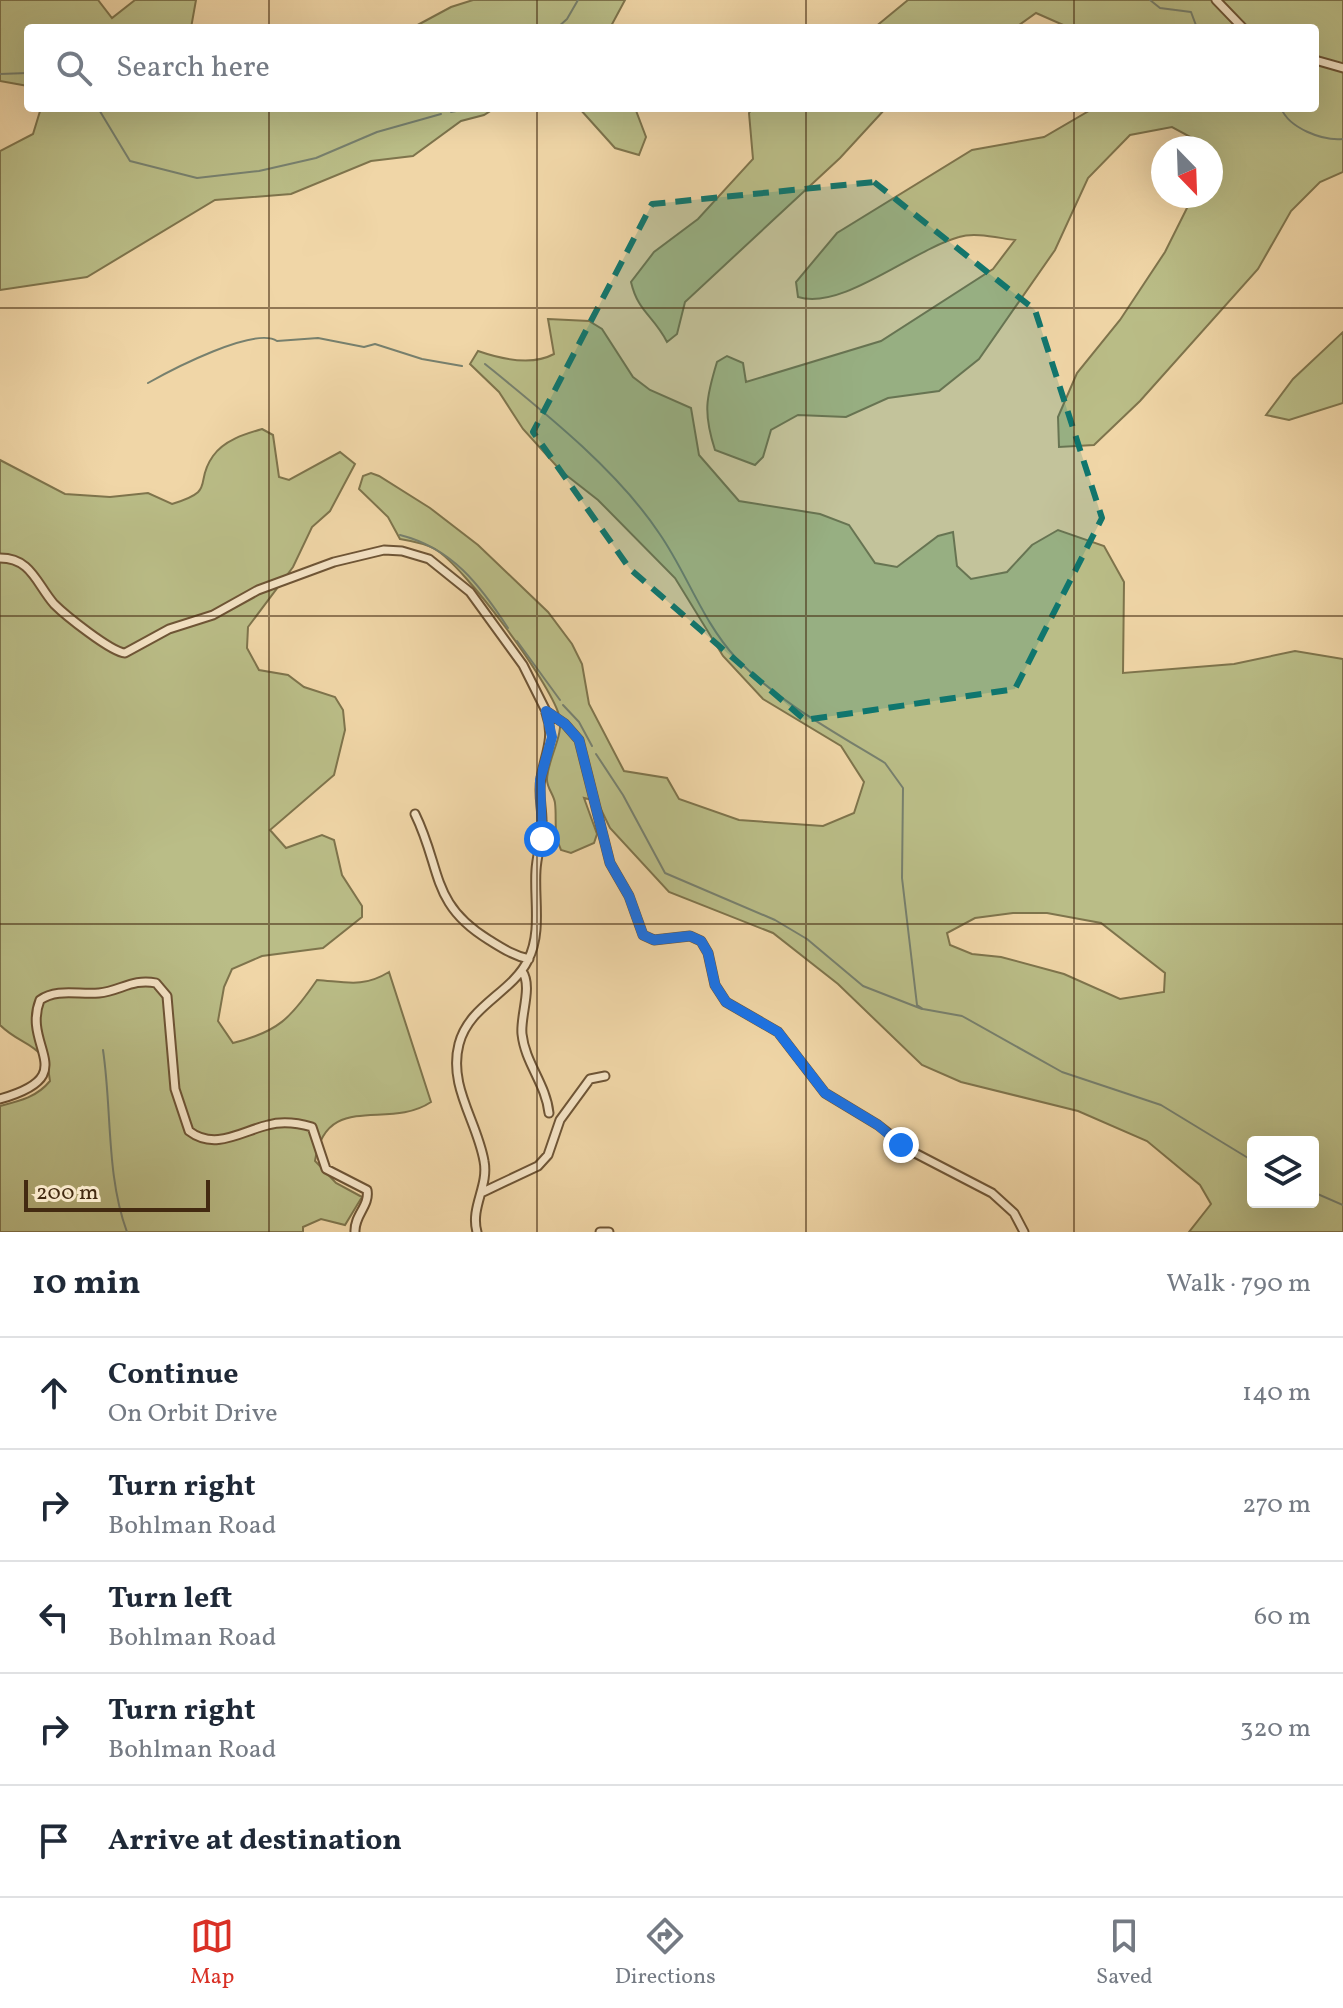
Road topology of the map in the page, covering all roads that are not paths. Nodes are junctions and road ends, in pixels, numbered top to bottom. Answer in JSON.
{"nodes":[{"id":1,"x":1216,"y":0,"type":"edge"},
{"id":2,"x":1239,"y":24,"type":"edge"},
{"id":3,"x":1319,"y":61,"type":"edge"},
{"id":4,"x":1343,"y":68,"type":"edge"},
{"id":5,"x":0,"y":558,"type":"edge"},
{"id":6,"x":546,"y":711,"type":"junction"},
{"id":7,"x":415,"y":814,"type":"dead end"},
{"id":8,"x":529,"y":959,"type":"junction"},
{"id":9,"x":522,"y":971,"type":"junction"},
{"id":10,"x":605,"y":1076,"type":"dead end"},
{"id":11,"x":0,"y":1099,"type":"edge"},
{"id":12,"x":549,"y":1113,"type":"dead end"},
{"id":13,"x":483,"y":1192,"type":"junction"},
{"id":14,"x":355,"y":1232,"type":"edge"},
{"id":15,"x":477,"y":1232,"type":"edge"},
{"id":16,"x":600,"y":1232,"type":"edge"},
{"id":17,"x":609,"y":1232,"type":"edge"},
{"id":18,"x":1024,"y":1232,"type":"edge"}],
"edges":[{"from":1,"to":2,"type":"street"},
{"from":3,"to":4,"type":"street"},
{"from":5,"to":6,"type":"street"},
{"from":6,"to":8,"type":"street"},
{"from":6,"to":18,"type":"street"},
{"from":7,"to":8,"type":"street"},
{"from":8,"to":9,"type":"street"},
{"from":9,"to":12,"type":"street"},
{"from":9,"to":13,"type":"street"},
{"from":10,"to":13,"type":"street"},
{"from":11,"to":14,"type":"street"},
{"from":13,"to":15,"type":"street"},
{"from":16,"to":17,"type":"street"}]}
